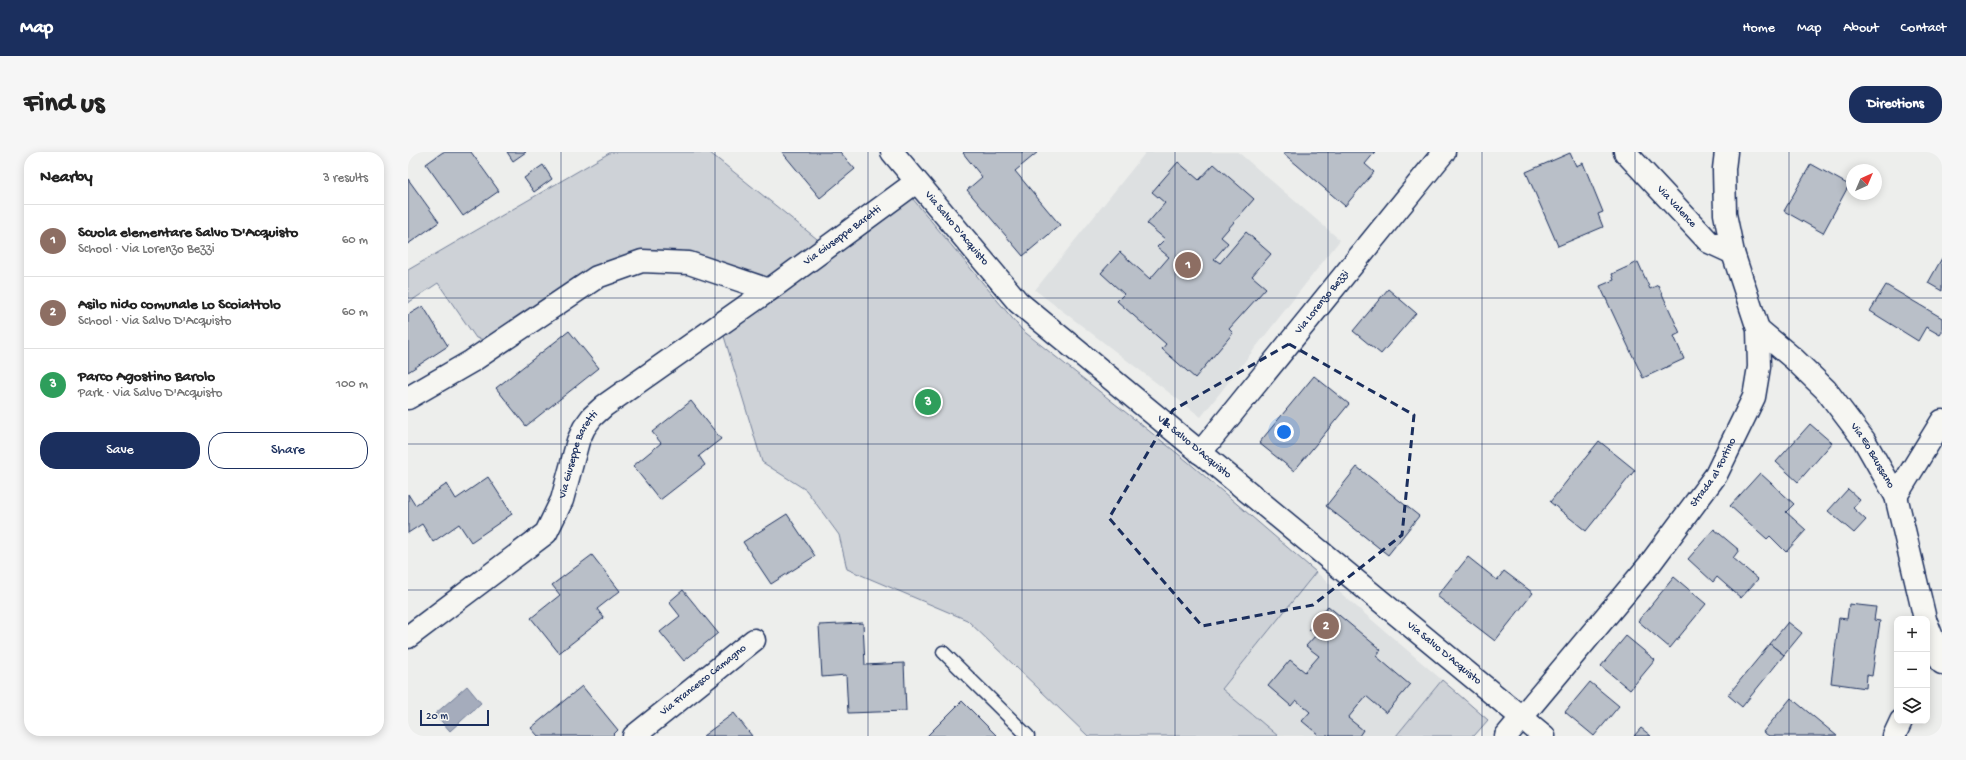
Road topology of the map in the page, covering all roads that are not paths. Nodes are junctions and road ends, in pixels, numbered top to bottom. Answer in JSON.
{"nodes":[{"id":1,"x":892,"y":152,"type":"edge"},
{"id":2,"x":1444,"y":152,"type":"edge"},
{"id":3,"x":1625,"y":152,"type":"edge"},
{"id":4,"x":1726,"y":152,"type":"edge"},
{"id":5,"x":916,"y":182,"type":"junction"},
{"id":6,"x":1733,"y":253,"type":"junction"},
{"id":7,"x":769,"y":290,"type":"junction"},
{"id":8,"x":1758,"y":329,"type":"junction"},
{"id":9,"x":408,"y":398,"type":"edge"},
{"id":10,"x":1942,"y":421,"type":"edge"},
{"id":11,"x":1200,"y":453,"type":"junction"},
{"id":12,"x":1896,"y":496,"type":"junction"},
{"id":13,"x":1924,"y":616,"type":"edge"},
{"id":14,"x":1930,"y":632,"type":"edge"},
{"id":15,"x":408,"y":637,"type":"edge"},
{"id":16,"x":754,"y":640,"type":"dead end"},
{"id":17,"x":943,"y":652,"type":"dead end"},
{"id":18,"x":1942,"y":663,"type":"edge"},
{"id":19,"x":1521,"y":717,"type":"junction"},
{"id":20,"x":1900,"y":724,"type":"edge"},
{"id":21,"x":634,"y":736,"type":"edge"},
{"id":22,"x":1028,"y":736,"type":"edge"},
{"id":23,"x":1506,"y":736,"type":"edge"},
{"id":24,"x":1544,"y":736,"type":"edge"},
{"id":25,"x":1894,"y":736,"type":"edge"}],
"edges":[{"from":1,"to":5,"type":"street","name":"Via Salvo D'Acquisto"},
{"from":2,"to":11,"type":"street","name":"Via Lorenzo Bezzi"},
{"from":3,"to":6,"type":"street","name":"Via Valence"},
{"from":4,"to":6,"type":"street","name":"Strada al Fortino"},
{"from":5,"to":7,"type":"street","name":"Via Giuseppe Baretti"},
{"from":5,"to":11,"type":"street","name":"Via Salvo D'Acquisto"},
{"from":6,"to":8,"type":"street","name":"Strada al Fortino"},
{"from":7,"to":9,"type":"street"},
{"from":7,"to":15,"type":"street","name":"Via Giuseppe Baretti"},
{"from":8,"to":12,"type":"street","name":"Via Eo Baussano"},
{"from":8,"to":19,"type":"street","name":"Strada al Fortino"},
{"from":10,"to":12,"type":"street"},
{"from":11,"to":19,"type":"street","name":"Via Salvo D'Acquisto"},
{"from":12,"to":13,"type":"street","name":"Via Eo Baussano"},
{"from":14,"to":18,"type":"street"},
{"from":16,"to":21,"type":"street","name":"Via Francesco Camagno"},
{"from":17,"to":22,"type":"lane"},
{"from":19,"to":23,"type":"street","name":"Strada al Fortino"},
{"from":19,"to":24,"type":"street","name":"Via Salvo D'Acquisto"},
{"from":20,"to":25,"type":"street"}]}
